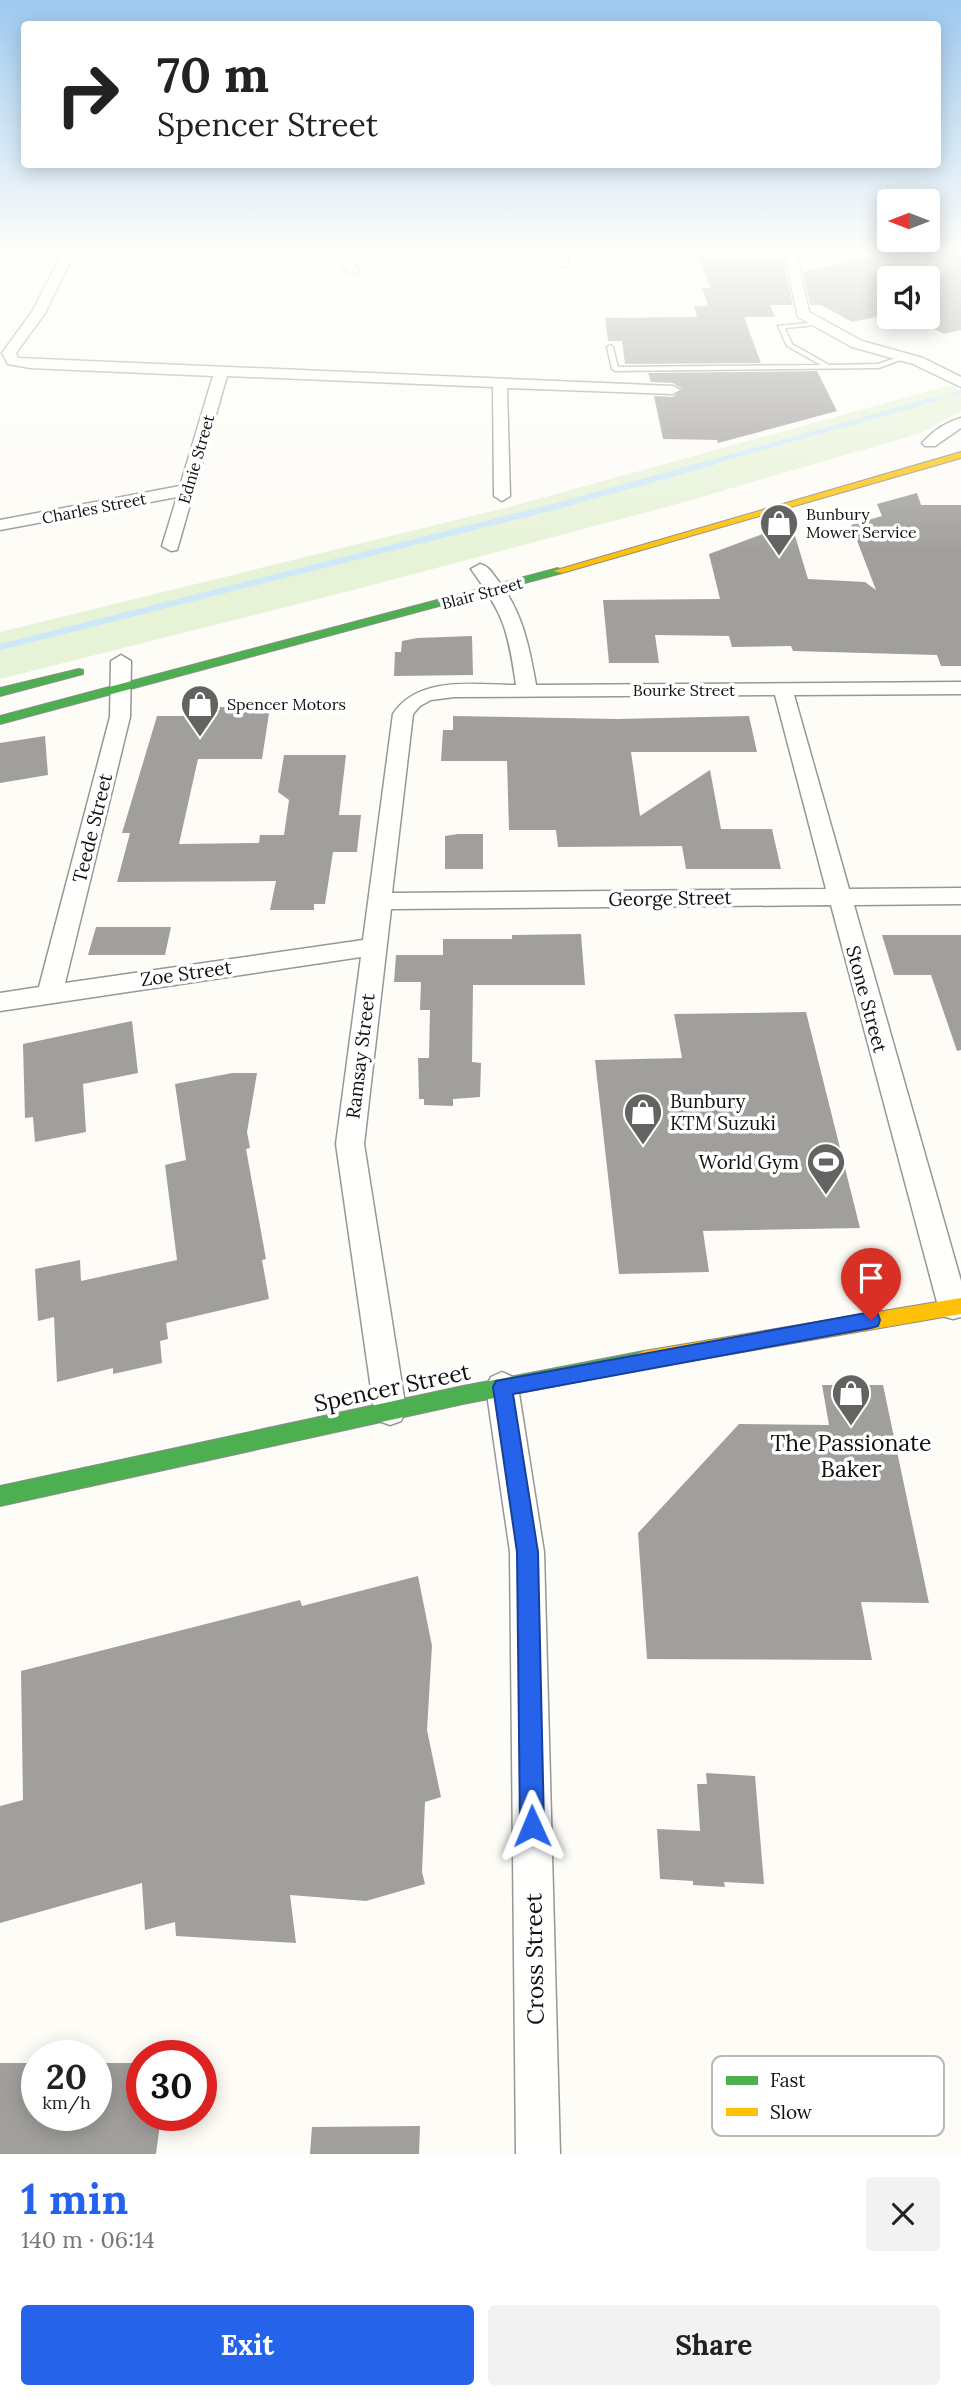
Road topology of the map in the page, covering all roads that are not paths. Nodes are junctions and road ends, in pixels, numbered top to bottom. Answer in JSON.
{"nodes":[{"id":1,"x":9,"y":353,"type":"edge"},
{"id":2,"x":611,"y":353,"type":"edge"},
{"id":3,"x":804,"y":353,"type":"edge"},
{"id":4,"x":887,"y":353,"type":"edge"},
{"id":5,"x":905,"y":357,"type":"junction"},
{"id":6,"x":13,"y":361,"type":"junction"},
{"id":7,"x":830,"y":366,"type":"junction"},
{"id":8,"x":0,"y":370,"type":"edge"},
{"id":9,"x":221,"y":372,"type":"junction"},
{"id":10,"x":500,"y":383,"type":"junction"},
{"id":11,"x":961,"y":383,"type":"edge"},
{"id":12,"x":673,"y":390,"type":"dead end"},
{"id":13,"x":961,"y":422,"type":"edge"},
{"id":14,"x":961,"y":434,"type":"edge"},
{"id":15,"x":924,"y":445,"type":"joint"},
{"id":16,"x":961,"y":455,"type":"edge"},
{"id":17,"x":187,"y":490,"type":"junction"},
{"id":18,"x":502,"y":496,"type":"dead end"},
{"id":19,"x":0,"y":526,"type":"edge"},
{"id":20,"x":171,"y":547,"type":"dead end"},
{"id":21,"x":480,"y":569,"type":"dead end"},
{"id":22,"x":497,"y":589,"type":"junction"},
{"id":23,"x":114,"y":663,"type":"joint"},
{"id":24,"x":121,"y":688,"type":"junction"},
{"id":25,"x":961,"y":688,"type":"edge"},
{"id":26,"x":527,"y":690,"type":"junction"},
{"id":27,"x":783,"y":690,"type":"junction"},
{"id":28,"x":0,"y":692,"type":"edge"},
{"id":29,"x":409,"y":702,"type":"joint"},
{"id":30,"x":0,"y":720,"type":"edge"},
{"id":31,"x":961,"y":896,"type":"edge"},
{"id":32,"x":839,"y":897,"type":"junction"},
{"id":33,"x":379,"y":901,"type":"junction"},
{"id":34,"x":373,"y":947,"type":"junction"},
{"id":35,"x":50,"y":993,"type":"junction"},
{"id":36,"x":0,"y":1002,"type":"edge"},
{"id":37,"x":957,"y":1306,"type":"edge"},
{"id":38,"x":502,"y":1387,"type":"junction"},
{"id":39,"x":390,"y":1410,"type":"junction"},
{"id":40,"x":0,"y":1496,"type":"edge"},
{"id":41,"x":538,"y":2154,"type":"edge"}],
"edges":[{"from":1,"to":6,"type":"street"},
{"from":2,"to":7,"type":"lane"},
{"from":3,"to":7,"type":"lane"},
{"from":4,"to":5,"type":"street"},
{"from":5,"to":7,"type":"lane"},
{"from":5,"to":11,"type":"street"},
{"from":6,"to":8,"type":"street"},
{"from":6,"to":9,"type":"street"},
{"from":9,"to":10,"type":"street"},
{"from":9,"to":17,"type":"street","name":"Ednie Street"},
{"from":10,"to":12,"type":"street"},
{"from":10,"to":18,"type":"street"},
{"from":13,"to":15,"type":"street"},
{"from":14,"to":15,"type":"main road"},
{"from":16,"to":22,"type":"main road","name":"Blair Street"},
{"from":17,"to":19,"type":"street","name":"Charles Street"},
{"from":17,"to":20,"type":"street","name":"Ednie Street"},
{"from":21,"to":22,"type":"street"},
{"from":22,"to":24,"type":"main road","name":"Blair Street"},
{"from":22,"to":26,"type":"street"},
{"from":23,"to":24,"type":"street","name":"Teede Street"},
{"from":23,"to":28,"type":"main road"},
{"from":24,"to":30,"type":"main road","name":"Blair Street"},
{"from":24,"to":35,"type":"street","name":"Teede Street"},
{"from":25,"to":27,"type":"street","name":"Bourke Street"},
{"from":26,"to":27,"type":"street","name":"Bourke Street"},
{"from":26,"to":29,"type":"street","name":"Bourke Street"},
{"from":27,"to":32,"type":"street","name":"Stone Street"},
{"from":29,"to":33,"type":"street","name":"Ramsay Street"},
{"from":31,"to":32,"type":"street","name":"George Street"},
{"from":32,"to":33,"type":"street","name":"George Street"},
{"from":32,"to":37,"type":"street","name":"Stone Street"},
{"from":33,"to":34,"type":"street","name":"Ramsay Street"},
{"from":34,"to":35,"type":"street","name":"Zoe Street"},
{"from":34,"to":39,"type":"street","name":"Ramsay Street"},
{"from":35,"to":36,"type":"street","name":"Zoe Street"},
{"from":37,"to":38,"type":"main road","name":"Spencer Street"},
{"from":38,"to":39,"type":"main road","name":"Spencer Street"},
{"from":38,"to":41,"type":"street","name":"Cross Street"},
{"from":39,"to":40,"type":"main road","name":"Spencer Street"}]}
